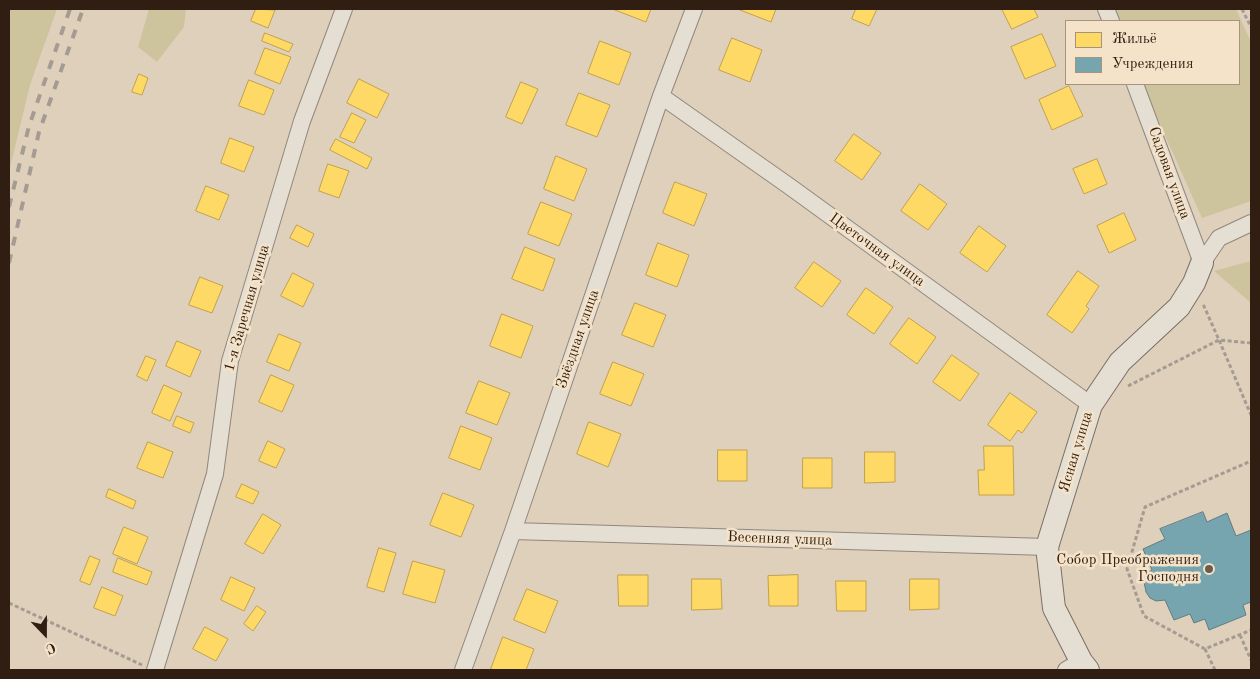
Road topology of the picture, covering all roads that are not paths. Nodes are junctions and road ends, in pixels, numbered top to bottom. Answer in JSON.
{"nodes":[{"id":1,"x":344,"y":9,"type":"edge"},
{"id":2,"x":694,"y":9,"type":"edge"},
{"id":3,"x":1135,"y":85,"type":"edge"},
{"id":4,"x":661,"y":96,"type":"junction"},
{"id":5,"x":1251,"y":223,"type":"edge"},
{"id":6,"x":1202,"y":262,"type":"junction"},
{"id":7,"x":1091,"y":405,"type":"junction"},
{"id":8,"x":513,"y":531,"type":"junction"},
{"id":9,"x":1047,"y":547,"type":"junction"},
{"id":10,"x":1078,"y":667,"type":"edge"},
{"id":11,"x":150,"y":668,"type":"edge"},
{"id":12,"x":463,"y":670,"type":"edge"}],
"edges":[{"from":1,"to":11,"type":"street","name":"1-я Заречная улица"},
{"from":2,"to":4,"type":"street","name":"Звёздная улица"},
{"from":3,"to":6,"type":"street","name":"Садовая улица"},
{"from":4,"to":7,"type":"street","name":"Цветочная улица"},
{"from":4,"to":8,"type":"street","name":"Звёздная улица"},
{"from":5,"to":6,"type":"street"},
{"from":6,"to":7,"type":"street","name":"Ясная улица"},
{"from":7,"to":9,"type":"street","name":"Ясная улица"},
{"from":8,"to":9,"type":"street","name":"Весенняя улица"},
{"from":8,"to":12,"type":"street","name":"Звёздная улица"},
{"from":9,"to":10,"type":"street","name":"Ясная улица"}]}
